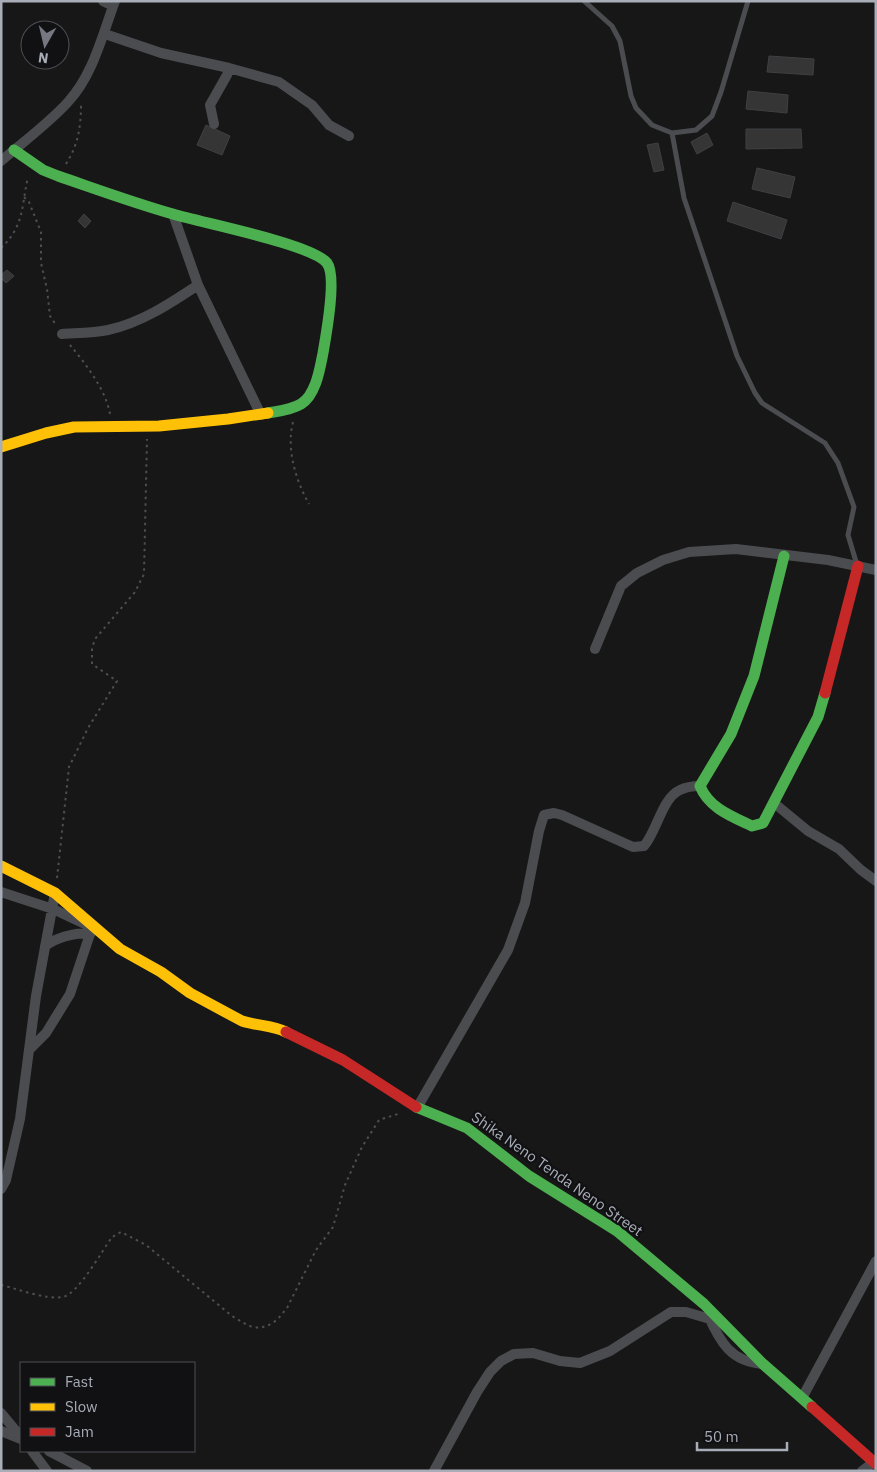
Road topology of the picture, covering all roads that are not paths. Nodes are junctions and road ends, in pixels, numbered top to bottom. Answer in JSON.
{"nodes":[{"id":1,"x":103,"y":1,"type":"edge"},
{"id":2,"x":584,"y":1,"type":"edge"},
{"id":3,"x":748,"y":1,"type":"edge"},
{"id":4,"x":114,"y":4,"type":"edge"},
{"id":5,"x":104,"y":34,"type":"junction"},
{"id":6,"x":229,"y":68,"type":"junction"},
{"id":7,"x":214,"y":124,"type":"dead end"},
{"id":8,"x":672,"y":133,"type":"junction"},
{"id":9,"x":348,"y":136,"type":"dead end"},
{"id":10,"x":14,"y":150,"type":"junction"},
{"id":11,"x":1,"y":162,"type":"edge"},
{"id":12,"x":173,"y":214,"type":"junction"},
{"id":13,"x":198,"y":285,"type":"junction"},
{"id":14,"x":62,"y":334,"type":"road end"},
{"id":15,"x":261,"y":416,"type":"junction"},
{"id":16,"x":1,"y":447,"type":"edge"},
{"id":17,"x":784,"y":556,"type":"junction"},
{"id":18,"x":858,"y":566,"type":"junction"},
{"id":19,"x":876,"y":570,"type":"edge"},
{"id":20,"x":596,"y":649,"type":"dead end"},
{"id":21,"x":700,"y":786,"type":"junction"},
{"id":22,"x":774,"y":803,"type":"junction"},
{"id":23,"x":1,"y":866,"type":"edge"},
{"id":24,"x":876,"y":881,"type":"edge"},
{"id":25,"x":1,"y":892,"type":"edge"},
{"id":26,"x":55,"y":893,"type":"junction"},
{"id":27,"x":53,"y":909,"type":"junction"},
{"id":28,"x":95,"y":931,"type":"junction"},
{"id":29,"x":45,"y":946,"type":"junction"},
{"id":30,"x":30,"y":1049,"type":"junction"},
{"id":31,"x":417,"y":1108,"type":"junction"},
{"id":32,"x":1,"y":1189,"type":"edge"},
{"id":33,"x":876,"y":1261,"type":"edge"},
{"id":34,"x":704,"y":1304,"type":"junction"},
{"id":35,"x":710,"y":1319,"type":"junction"},
{"id":36,"x":763,"y":1364,"type":"junction"},
{"id":37,"x":802,"y":1398,"type":"junction"},
{"id":38,"x":1,"y":1413,"type":"edge"},
{"id":39,"x":1,"y":1431,"type":"edge"},
{"id":40,"x":20,"y":1437,"type":"edge"},
{"id":41,"x":20,"y":1438,"type":"edge"},
{"id":42,"x":33,"y":1452,"type":"edge"},
{"id":43,"x":51,"y":1452,"type":"edge"},
{"id":44,"x":875,"y":1463,"type":"edge"},
{"id":45,"x":47,"y":1471,"type":"edge"},
{"id":46,"x":87,"y":1471,"type":"edge"},
{"id":47,"x":434,"y":1471,"type":"edge"},
{"id":48,"x":862,"y":1471,"type":"edge"}],
"edges":[{"from":1,"to":4,"type":"street"},
{"from":2,"to":8,"type":"lane"},
{"from":3,"to":8,"type":"lane"},
{"from":4,"to":5,"type":"street"},
{"from":5,"to":6,"type":"street"},
{"from":5,"to":10,"type":"street"},
{"from":6,"to":7,"type":"street"},
{"from":6,"to":9,"type":"street"},
{"from":8,"to":18,"type":"lane"},
{"from":10,"to":11,"type":"street"},
{"from":10,"to":12,"type":"street"},
{"from":12,"to":13,"type":"street"},
{"from":12,"to":15,"type":"street"},
{"from":13,"to":14,"type":"street"},
{"from":13,"to":15,"type":"street"},
{"from":15,"to":16,"type":"street"},
{"from":17,"to":18,"type":"street"},
{"from":17,"to":20,"type":"street"},
{"from":17,"to":21,"type":"street"},
{"from":18,"to":19,"type":"street"},
{"from":18,"to":22,"type":"street"},
{"from":21,"to":22,"type":"street"},
{"from":21,"to":31,"type":"street"},
{"from":22,"to":24,"type":"street"},
{"from":23,"to":26,"type":"street","name":"Shika Neno Tenda Neno Street"},
{"from":25,"to":27,"type":"street"},
{"from":26,"to":27,"type":"street"},
{"from":26,"to":28,"type":"street","name":"Shika Neno Tenda Neno Street"},
{"from":27,"to":28,"type":"street"},
{"from":27,"to":29,"type":"street"},
{"from":28,"to":29,"type":"street"},
{"from":28,"to":30,"type":"street"},
{"from":28,"to":31,"type":"street","name":"Shika Neno Tenda Neno Street"},
{"from":29,"to":30,"type":"street"},
{"from":30,"to":32,"type":"street"},
{"from":31,"to":34,"type":"street","name":"Shika Neno Tenda Neno Street"},
{"from":33,"to":37,"type":"street"},
{"from":34,"to":35,"type":"street"},
{"from":34,"to":36,"type":"street","name":"Shika Neno Tenda Neno Street"},
{"from":35,"to":36,"type":"street"},
{"from":35,"to":47,"type":"street"},
{"from":36,"to":37,"type":"street","name":"Shika Neno Tenda Neno Street"},
{"from":37,"to":44,"type":"street","name":"Shika Neno Tenda Neno Street"},
{"from":38,"to":40,"type":"street"},
{"from":39,"to":41,"type":"street"},
{"from":42,"to":45,"type":"street"},
{"from":43,"to":46,"type":"street"},
{"from":44,"to":48,"type":"street"}]}
